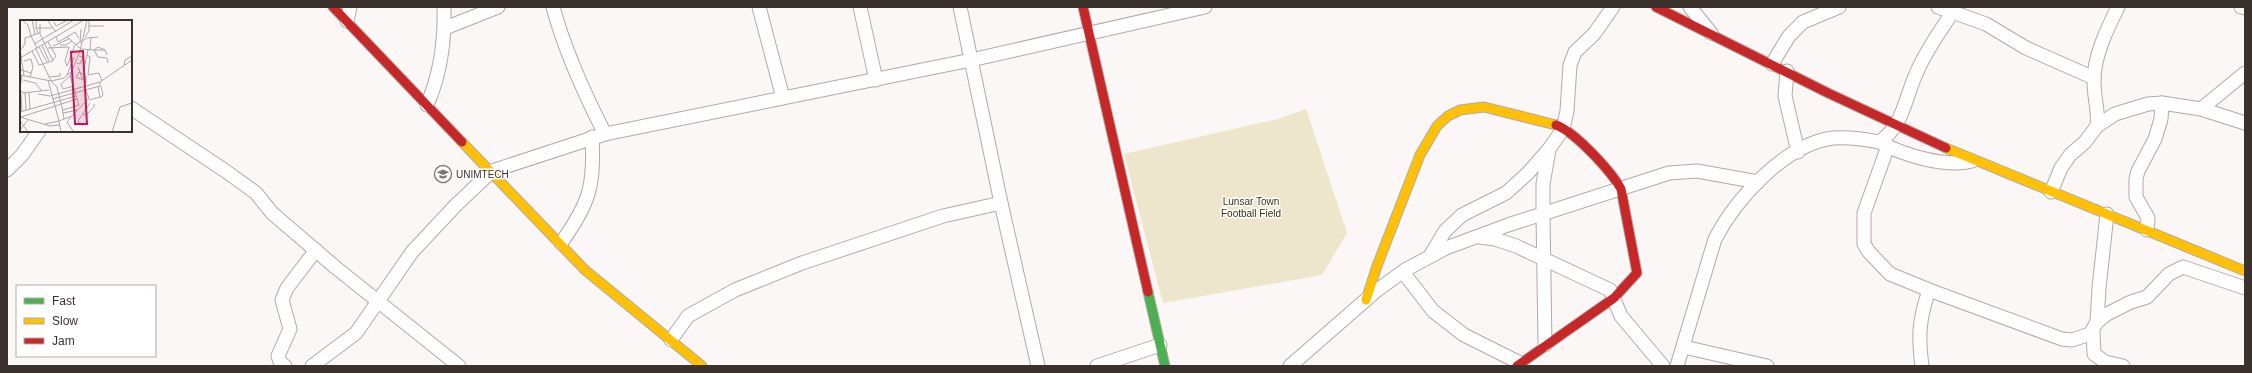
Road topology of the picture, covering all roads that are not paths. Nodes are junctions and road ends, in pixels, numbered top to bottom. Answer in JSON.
{"nodes":[{"id":1,"x":333,"y":7,"type":"edge"},
{"id":2,"x":350,"y":7,"type":"edge"},
{"id":3,"x":444,"y":7,"type":"edge"},
{"id":4,"x":498,"y":7,"type":"edge"},
{"id":5,"x":553,"y":7,"type":"edge"},
{"id":6,"x":759,"y":7,"type":"edge"},
{"id":7,"x":860,"y":7,"type":"edge"},
{"id":8,"x":960,"y":7,"type":"edge"},
{"id":9,"x":1083,"y":7,"type":"edge"},
{"id":10,"x":1205,"y":7,"type":"edge"},
{"id":11,"x":1613,"y":7,"type":"edge"},
{"id":12,"x":1656,"y":7,"type":"edge"},
{"id":13,"x":1690,"y":7,"type":"edge"},
{"id":14,"x":1839,"y":7,"type":"edge"},
{"id":15,"x":1938,"y":7,"type":"edge"},
{"id":16,"x":2118,"y":7,"type":"edge"},
{"id":17,"x":2241,"y":7,"type":"edge"},
{"id":18,"x":2245,"y":8,"type":"edge"},
{"id":19,"x":1176,"y":10,"type":"edge"},
{"id":20,"x":1952,"y":13,"type":"junction"},
{"id":21,"x":347,"y":21,"type":"junction"},
{"id":22,"x":445,"y":28,"type":"junction"},
{"id":23,"x":1089,"y":34,"type":"junction"},
{"id":24,"x":1715,"y":38,"type":"junction"},
{"id":25,"x":971,"y":60,"type":"junction"},
{"id":26,"x":1772,"y":64,"type":"junction"},
{"id":27,"x":1787,"y":71,"type":"junction"},
{"id":28,"x":2245,"y":73,"type":"edge"},
{"id":29,"x":2094,"y":78,"type":"junction"},
{"id":30,"x":876,"y":80,"type":"junction"},
{"id":31,"x":783,"y":98,"type":"junction"},
{"id":32,"x":2162,"y":103,"type":"junction"},
{"id":33,"x":427,"y":105,"type":"junction"},
{"id":34,"x":132,"y":109,"type":"edge"},
{"id":35,"x":2201,"y":110,"type":"junction"},
{"id":36,"x":2245,"y":122,"type":"edge"},
{"id":37,"x":2097,"y":126,"type":"junction"},
{"id":38,"x":1563,"y":129,"type":"junction"},
{"id":39,"x":38,"y":132,"type":"edge"},
{"id":40,"x":598,"y":136,"type":"junction"},
{"id":41,"x":1889,"y":139,"type":"junction"},
{"id":42,"x":1549,"y":149,"type":"junction"},
{"id":43,"x":1798,"y":152,"type":"junction"},
{"id":44,"x":1972,"y":161,"type":"junction"},
{"id":45,"x":10,"y":163,"type":"edge"},
{"id":46,"x":492,"y":171,"type":"junction"},
{"id":47,"x":1758,"y":182,"type":"junction"},
{"id":48,"x":1621,"y":189,"type":"junction"},
{"id":49,"x":2051,"y":192,"type":"junction"},
{"id":50,"x":1001,"y":203,"type":"junction"},
{"id":51,"x":1542,"y":214,"type":"junction"},
{"id":52,"x":2107,"y":214,"type":"junction"},
{"id":53,"x":2147,"y":230,"type":"junction"},
{"id":54,"x":1478,"y":237,"type":"junction"},
{"id":55,"x":560,"y":244,"type":"junction"},
{"id":56,"x":316,"y":250,"type":"junction"},
{"id":57,"x":1430,"y":256,"type":"junction"},
{"id":58,"x":1544,"y":260,"type":"junction"},
{"id":59,"x":2245,"y":271,"type":"edge"},
{"id":60,"x":1403,"y":272,"type":"junction"},
{"id":61,"x":2245,"y":288,"type":"edge"},
{"id":62,"x":1929,"y":290,"type":"junction"},
{"id":63,"x":1614,"y":298,"type":"junction"},
{"id":64,"x":1366,"y":300,"type":"junction"},
{"id":65,"x":380,"y":301,"type":"junction"},
{"id":66,"x":2095,"y":327,"type":"junction"},
{"id":67,"x":671,"y":340,"type":"junction"},
{"id":68,"x":1160,"y":345,"type":"junction"},
{"id":69,"x":1545,"y":345,"type":"junction"},
{"id":70,"x":1684,"y":347,"type":"junction"},
{"id":71,"x":1519,"y":364,"type":"edge"},
{"id":72,"x":286,"y":366,"type":"edge"},
{"id":73,"x":312,"y":366,"type":"edge"},
{"id":74,"x":459,"y":366,"type":"edge"},
{"id":75,"x":702,"y":366,"type":"edge"},
{"id":76,"x":1038,"y":366,"type":"edge"},
{"id":77,"x":1097,"y":366,"type":"edge"},
{"id":78,"x":1165,"y":366,"type":"edge"},
{"id":79,"x":1290,"y":366,"type":"edge"},
{"id":80,"x":1663,"y":366,"type":"edge"},
{"id":81,"x":1677,"y":366,"type":"edge"},
{"id":82,"x":1767,"y":366,"type":"edge"},
{"id":83,"x":1922,"y":366,"type":"edge"},
{"id":84,"x":2123,"y":366,"type":"edge"}],
"edges":[{"from":1,"to":21,"type":"street"},
{"from":2,"to":21,"type":"street"},
{"from":3,"to":22,"type":"street"},
{"from":4,"to":22,"type":"street"},
{"from":5,"to":40,"type":"street"},
{"from":6,"to":31,"type":"street"},
{"from":7,"to":30,"type":"street"},
{"from":8,"to":25,"type":"street"},
{"from":9,"to":23,"type":"street"},
{"from":10,"to":19,"type":"street"},
{"from":11,"to":38,"type":"street"},
{"from":12,"to":24,"type":"street"},
{"from":13,"to":24,"type":"street"},
{"from":14,"to":26,"type":"street"},
{"from":15,"to":20,"type":"street"},
{"from":16,"to":29,"type":"street"},
{"from":17,"to":18,"type":"street"},
{"from":19,"to":23,"type":"street"},
{"from":20,"to":29,"type":"street"},
{"from":20,"to":41,"type":"street"},
{"from":21,"to":33,"type":"street"},
{"from":22,"to":33,"type":"street"},
{"from":23,"to":25,"type":"street"},
{"from":23,"to":68,"type":"street"},
{"from":24,"to":26,"type":"street"},
{"from":25,"to":30,"type":"street"},
{"from":25,"to":50,"type":"street"},
{"from":26,"to":27,"type":"street"},
{"from":27,"to":41,"type":"street"},
{"from":27,"to":43,"type":"street"},
{"from":28,"to":35,"type":"street"},
{"from":29,"to":37,"type":"street"},
{"from":30,"to":31,"type":"street"},
{"from":31,"to":40,"type":"street"},
{"from":32,"to":35,"type":"street"},
{"from":32,"to":37,"type":"street"},
{"from":32,"to":53,"type":"street"},
{"from":33,"to":46,"type":"street"},
{"from":34,"to":56,"type":"street"},
{"from":35,"to":36,"type":"street"},
{"from":37,"to":49,"type":"street"},
{"from":38,"to":42,"type":"street"},
{"from":38,"to":48,"type":"street"},
{"from":38,"to":64,"type":"street"},
{"from":39,"to":45,"type":"street"},
{"from":40,"to":46,"type":"street"},
{"from":40,"to":55,"type":"street"},
{"from":41,"to":43,"type":"street"},
{"from":41,"to":44,"type":"street"},
{"from":41,"to":44,"type":"street"},
{"from":41,"to":62,"type":"street"},
{"from":42,"to":51,"type":"street"},
{"from":42,"to":57,"type":"street"},
{"from":43,"to":47,"type":"street"},
{"from":44,"to":49,"type":"street"},
{"from":46,"to":55,"type":"street"},
{"from":46,"to":65,"type":"street"},
{"from":47,"to":48,"type":"street"},
{"from":47,"to":70,"type":"street"},
{"from":48,"to":51,"type":"street"},
{"from":48,"to":63,"type":"street"},
{"from":49,"to":52,"type":"street"},
{"from":50,"to":67,"type":"street"},
{"from":50,"to":76,"type":"street"},
{"from":51,"to":54,"type":"street"},
{"from":51,"to":58,"type":"street"},
{"from":52,"to":53,"type":"street"},
{"from":52,"to":66,"type":"street"},
{"from":53,"to":59,"type":"street"},
{"from":54,"to":57,"type":"street"},
{"from":54,"to":58,"type":"street"},
{"from":55,"to":67,"type":"street"},
{"from":56,"to":65,"type":"street"},
{"from":56,"to":72,"type":"street"},
{"from":57,"to":60,"type":"street"},
{"from":58,"to":63,"type":"street"},
{"from":58,"to":69,"type":"street"},
{"from":60,"to":64,"type":"street"},
{"from":60,"to":71,"type":"street"},
{"from":61,"to":66,"type":"street"},
{"from":62,"to":66,"type":"street"},
{"from":62,"to":83,"type":"street"},
{"from":63,"to":69,"type":"street"},
{"from":63,"to":80,"type":"street"},
{"from":64,"to":79,"type":"street"},
{"from":65,"to":73,"type":"street"},
{"from":65,"to":74,"type":"street"},
{"from":66,"to":84,"type":"street"},
{"from":67,"to":75,"type":"street"},
{"from":68,"to":77,"type":"street"},
{"from":68,"to":78,"type":"street"},
{"from":69,"to":71,"type":"street"},
{"from":70,"to":81,"type":"street"},
{"from":70,"to":82,"type":"street"}]}
